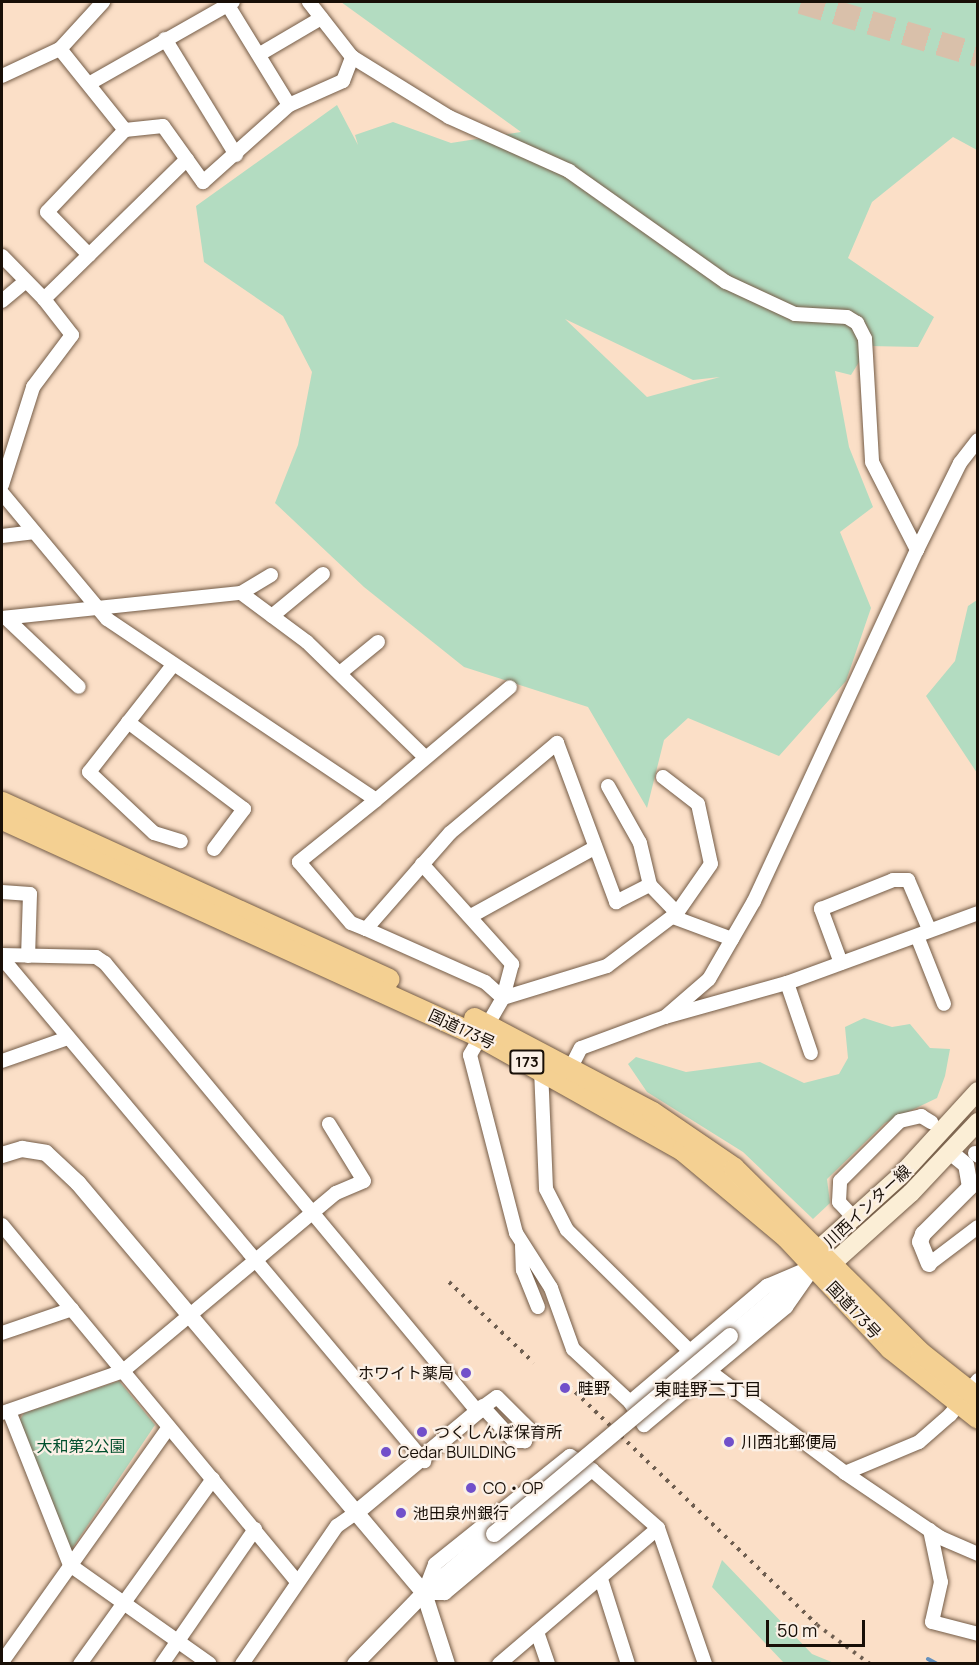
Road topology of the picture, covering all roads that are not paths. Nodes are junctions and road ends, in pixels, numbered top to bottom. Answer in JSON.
{"nodes":[{"id":1,"x":103,"y":2,"type":"edge"},
{"id":2,"x":309,"y":2,"type":"edge"},
{"id":3,"x":229,"y":3,"type":"edge"},
{"id":4,"x":321,"y":18,"type":"junction"},
{"id":5,"x":165,"y":39,"type":"junction"},
{"id":6,"x":60,"y":49,"type":"junction"},
{"id":7,"x":260,"y":54,"type":"junction"},
{"id":8,"x":352,"y":57,"type":"junction"},
{"id":9,"x":2,"y":76,"type":"edge"},
{"id":10,"x":92,"y":82,"type":"junction"},
{"id":11,"x":290,"y":105,"type":"junction"},
{"id":12,"x":125,"y":130,"type":"junction"},
{"id":13,"x":236,"y":155,"type":"junction"},
{"id":14,"x":187,"y":159,"type":"junction"},
{"id":15,"x":89,"y":255,"type":"junction"},
{"id":16,"x":2,"y":256,"type":"edge"},
{"id":17,"x":26,"y":281,"type":"junction"},
{"id":18,"x":44,"y":299,"type":"junction"},
{"id":19,"x":2,"y":301,"type":"edge"},
{"id":20,"x":978,"y":440,"type":"edge"},
{"id":21,"x":2,"y":485,"type":"edge"},
{"id":22,"x":2,"y":493,"type":"edge"},
{"id":23,"x":33,"y":532,"type":"junction"},
{"id":24,"x":2,"y":536,"type":"edge"},
{"id":25,"x":916,"y":550,"type":"junction"},
{"id":26,"x":323,"y":574,"type":"dead end"},
{"id":27,"x":271,"y":575,"type":"dead end"},
{"id":28,"x":241,"y":593,"type":"junction"},
{"id":29,"x":97,"y":607,"type":"junction"},
{"id":30,"x":272,"y":616,"type":"junction"},
{"id":31,"x":4,"y":618,"type":"edge"},
{"id":32,"x":378,"y":642,"type":"dead end"},
{"id":33,"x":173,"y":665,"type":"junction"},
{"id":34,"x":340,"y":673,"type":"junction"},
{"id":35,"x":79,"y":687,"type":"dead end"},
{"id":36,"x":510,"y":687,"type":"dead end"},
{"id":37,"x":128,"y":722,"type":"junction"},
{"id":38,"x":425,"y":757,"type":"junction"},
{"id":39,"x":663,"y":777,"type":"dead end"},
{"id":40,"x":608,"y":786,"type":"dead end"},
{"id":41,"x":376,"y":800,"type":"junction"},
{"id":42,"x":2,"y":802,"type":"edge"},
{"id":43,"x":2,"y":819,"type":"edge"},
{"id":44,"x":181,"y":841,"type":"dead end"},
{"id":45,"x":594,"y":848,"type":"junction"},
{"id":46,"x":214,"y":849,"type":"dead end"},
{"id":47,"x":422,"y":864,"type":"junction"},
{"id":48,"x":650,"y":885,"type":"junction"},
{"id":49,"x":2,"y":892,"type":"edge"},
{"id":50,"x":978,"y":913,"type":"edge"},
{"id":51,"x":675,"y":915,"type":"junction"},
{"id":52,"x":471,"y":916,"type":"junction"},
{"id":53,"x":366,"y":929,"type":"junction"},
{"id":54,"x":923,"y":932,"type":"junction"},
{"id":55,"x":732,"y":939,"type":"junction"},
{"id":56,"x":2,"y":956,"type":"edge"},
{"id":57,"x":28,"y":957,"type":"junction"},
{"id":58,"x":841,"y":963,"type":"junction"},
{"id":59,"x":787,"y":983,"type":"junction"},
{"id":60,"x":503,"y":998,"type":"junction"},
{"id":61,"x":944,"y":1004,"type":"dead end"},
{"id":62,"x":665,"y":1017,"type":"junction"},
{"id":63,"x":486,"y":1031,"type":"junction"},
{"id":64,"x":68,"y":1038,"type":"junction"},
{"id":65,"x":812,"y":1053,"type":"dead end"},
{"id":66,"x":2,"y":1061,"type":"edge"},
{"id":67,"x":541,"y":1069,"type":"junction"},
{"id":68,"x":568,"y":1073,"type":"junction"},
{"id":69,"x":978,"y":1091,"type":"edge"},
{"id":70,"x":931,"y":1122,"type":"dead end"},
{"id":71,"x":978,"y":1122,"type":"edge"},
{"id":72,"x":329,"y":1124,"type":"dead end"},
{"id":73,"x":951,"y":1153,"type":"junction"},
{"id":74,"x":2,"y":1155,"type":"edge"},
{"id":75,"x":314,"y":1213,"type":"junction"},
{"id":76,"x":854,"y":1218,"type":"junction"},
{"id":77,"x":2,"y":1225,"type":"edge"},
{"id":78,"x":978,"y":1227,"type":"edge"},
{"id":79,"x":15,"y":1242,"type":"junction"},
{"id":80,"x":2,"y":1246,"type":"edge"},
{"id":81,"x":522,"y":1246,"type":"junction"},
{"id":82,"x":822,"y":1259,"type":"junction"},
{"id":83,"x":258,"y":1261,"type":"junction"},
{"id":84,"x":929,"y":1264,"type":"joint"},
{"id":85,"x":538,"y":1307,"type":"dead end"},
{"id":86,"x":72,"y":1309,"type":"junction"},
{"id":87,"x":193,"y":1315,"type":"junction"},
{"id":88,"x":2,"y":1333,"type":"edge"},
{"id":89,"x":692,"y":1350,"type":"junction"},
{"id":90,"x":123,"y":1371,"type":"junction"},
{"id":91,"x":712,"y":1373,"type":"junction"},
{"id":92,"x":970,"y":1393,"type":"edge"},
{"id":93,"x":630,"y":1402,"type":"junction"},
{"id":94,"x":481,"y":1409,"type":"junction"},
{"id":95,"x":5,"y":1412,"type":"edge"},
{"id":96,"x":978,"y":1418,"type":"edge"},
{"id":97,"x":169,"y":1427,"type":"junction"},
{"id":98,"x":424,"y":1461,"type":"junction"},
{"id":99,"x":592,"y":1470,"type":"junction"},
{"id":100,"x":845,"y":1473,"type":"junction"},
{"id":101,"x":213,"y":1479,"type":"junction"},
{"id":102,"x":357,"y":1512,"type":"junction"},
{"id":103,"x":658,"y":1528,"type":"junction"},
{"id":104,"x":255,"y":1529,"type":"junction"},
{"id":105,"x":930,"y":1530,"type":"junction"},
{"id":106,"x":978,"y":1554,"type":"edge"},
{"id":107,"x":70,"y":1565,"type":"junction"},
{"id":108,"x":601,"y":1579,"type":"junction"},
{"id":109,"x":297,"y":1581,"type":"junction"},
{"id":110,"x":424,"y":1593,"type":"junction"},
{"id":111,"x":122,"y":1603,"type":"junction"},
{"id":112,"x":537,"y":1632,"type":"junction"},
{"id":113,"x":978,"y":1634,"type":"edge"},
{"id":114,"x":178,"y":1640,"type":"junction"},
{"id":115,"x":3,"y":1653,"type":"edge"},
{"id":116,"x":80,"y":1664,"type":"edge"},
{"id":117,"x":162,"y":1664,"type":"edge"},
{"id":118,"x":210,"y":1664,"type":"edge"},
{"id":119,"x":242,"y":1664,"type":"edge"},
{"id":120,"x":355,"y":1664,"type":"edge"},
{"id":121,"x":447,"y":1664,"type":"edge"},
{"id":122,"x":499,"y":1664,"type":"edge"},
{"id":123,"x":548,"y":1664,"type":"edge"},
{"id":124,"x":628,"y":1664,"type":"edge"},
{"id":125,"x":705,"y":1664,"type":"edge"}],
"edges":[{"from":1,"to":6,"type":"street"},
{"from":2,"to":4,"type":"street"},
{"from":3,"to":5,"type":"street"},
{"from":3,"to":7,"type":"street"},
{"from":4,"to":7,"type":"street"},
{"from":4,"to":8,"type":"street"},
{"from":5,"to":10,"type":"street"},
{"from":5,"to":13,"type":"street"},
{"from":6,"to":9,"type":"street"},
{"from":6,"to":10,"type":"street"},
{"from":7,"to":11,"type":"street"},
{"from":8,"to":11,"type":"street"},
{"from":8,"to":25,"type":"street"},
{"from":10,"to":12,"type":"street"},
{"from":11,"to":13,"type":"street"},
{"from":12,"to":14,"type":"street"},
{"from":12,"to":15,"type":"street"},
{"from":13,"to":14,"type":"street"},
{"from":14,"to":15,"type":"street"},
{"from":15,"to":18,"type":"street"},
{"from":16,"to":17,"type":"street"},
{"from":17,"to":18,"type":"street"},
{"from":17,"to":19,"type":"street"},
{"from":18,"to":21,"type":"street"},
{"from":20,"to":25,"type":"street"},
{"from":22,"to":23,"type":"street"},
{"from":23,"to":24,"type":"street"},
{"from":23,"to":29,"type":"street"},
{"from":25,"to":55,"type":"street"},
{"from":26,"to":30,"type":"street"},
{"from":27,"to":28,"type":"street"},
{"from":28,"to":29,"type":"street"},
{"from":28,"to":30,"type":"street"},
{"from":29,"to":31,"type":"street"},
{"from":29,"to":33,"type":"street"},
{"from":30,"to":34,"type":"street"},
{"from":31,"to":35,"type":"street"},
{"from":32,"to":34,"type":"street"},
{"from":33,"to":37,"type":"street"},
{"from":33,"to":41,"type":"street"},
{"from":34,"to":38,"type":"street"},
{"from":36,"to":38,"type":"street"},
{"from":37,"to":44,"type":"street"},
{"from":37,"to":46,"type":"street"},
{"from":38,"to":41,"type":"street"},
{"from":39,"to":51,"type":"street"},
{"from":40,"to":48,"type":"street"},
{"from":41,"to":53,"type":"street"},
{"from":42,"to":63,"type":"highway","name":"国道173号","number":"173"},
{"from":43,"to":63,"type":"highway","name":"国道173号","number":"173"},
{"from":45,"to":47,"type":"street"},
{"from":45,"to":48,"type":"street"},
{"from":45,"to":52,"type":"street"},
{"from":47,"to":52,"type":"street"},
{"from":47,"to":53,"type":"street"},
{"from":48,"to":51,"type":"street"},
{"from":49,"to":57,"type":"street"},
{"from":50,"to":54,"type":"street"},
{"from":51,"to":55,"type":"street"},
{"from":51,"to":60,"type":"street"},
{"from":52,"to":60,"type":"street"},
{"from":53,"to":60,"type":"street"},
{"from":54,"to":58,"type":"street"},
{"from":54,"to":58,"type":"street"},
{"from":54,"to":61,"type":"street"},
{"from":55,"to":62,"type":"street"},
{"from":56,"to":57,"type":"street"},
{"from":56,"to":64,"type":"street"},
{"from":57,"to":75,"type":"street"},
{"from":58,"to":59,"type":"street"},
{"from":59,"to":62,"type":"street"},
{"from":59,"to":65,"type":"street"},
{"from":60,"to":63,"type":"street"},
{"from":62,"to":68,"type":"street"},
{"from":63,"to":67,"type":"highway","name":"国道173号","number":"173"},
{"from":63,"to":68,"type":"highway","name":"国道173号","number":"173"},
{"from":63,"to":81,"type":"street"},
{"from":64,"to":66,"type":"street"},
{"from":64,"to":83,"type":"street"},
{"from":67,"to":68,"type":"highway","name":"国道173号","number":"173"},
{"from":67,"to":89,"type":"street"},
{"from":68,"to":82,"type":"highway","name":"国道173号","number":"173"},
{"from":69,"to":76,"type":"main road","name":"川西インター線"},
{"from":70,"to":76,"type":"street"},
{"from":71,"to":73,"type":"main road","name":"川西インター線"},
{"from":72,"to":75,"type":"street"},
{"from":73,"to":82,"type":"main road","name":"川西インター線"},
{"from":73,"to":84,"type":"street"},
{"from":74,"to":87,"type":"street"},
{"from":75,"to":83,"type":"street"},
{"from":75,"to":94,"type":"street"},
{"from":76,"to":82,"type":"main road","name":"川西インター線"},
{"from":77,"to":79,"type":"street"},
{"from":78,"to":84,"type":"street"},
{"from":79,"to":80,"type":"street"},
{"from":79,"to":86,"type":"street"},
{"from":81,"to":85,"type":"street"},
{"from":81,"to":93,"type":"street"},
{"from":82,"to":89,"type":"street"},
{"from":82,"to":91,"type":"street"},
{"from":82,"to":92,"type":"highway","name":"国道173号","number":"173"},
{"from":82,"to":110,"type":"street","bridge":true},
{"from":83,"to":87,"type":"street"},
{"from":83,"to":98,"type":"street"},
{"from":86,"to":88,"type":"street"},
{"from":86,"to":90,"type":"street"},
{"from":87,"to":90,"type":"street"},
{"from":87,"to":102,"type":"street"},
{"from":89,"to":91,"type":"street"},
{"from":89,"to":93,"type":"street"},
{"from":90,"to":95,"type":"street"},
{"from":90,"to":97,"type":"street"},
{"from":91,"to":93,"type":"street"},
{"from":91,"to":100,"type":"street"},
{"from":92,"to":96,"type":"highway","name":"国道173号","number":"173"},
{"from":92,"to":100,"type":"street"},
{"from":94,"to":94,"type":"street"},
{"from":94,"to":98,"type":"street"},
{"from":95,"to":107,"type":"street"},
{"from":97,"to":101,"type":"street"},
{"from":97,"to":107,"type":"street"},
{"from":98,"to":102,"type":"street"},
{"from":99,"to":103,"type":"street"},
{"from":99,"to":110,"type":"street"},
{"from":99,"to":110,"type":"street"},
{"from":100,"to":105,"type":"street"},
{"from":101,"to":104,"type":"street"},
{"from":101,"to":111,"type":"street"},
{"from":102,"to":109,"type":"street"},
{"from":102,"to":110,"type":"street"},
{"from":103,"to":108,"type":"street"},
{"from":103,"to":125,"type":"street"},
{"from":104,"to":109,"type":"street"},
{"from":104,"to":114,"type":"street"},
{"from":105,"to":106,"type":"street"},
{"from":105,"to":113,"type":"street"},
{"from":107,"to":111,"type":"street"},
{"from":107,"to":115,"type":"street"},
{"from":108,"to":112,"type":"street"},
{"from":108,"to":124,"type":"street"},
{"from":109,"to":119,"type":"street"},
{"from":110,"to":120,"type":"street"},
{"from":110,"to":121,"type":"street"},
{"from":111,"to":114,"type":"street"},
{"from":111,"to":116,"type":"street"},
{"from":112,"to":122,"type":"street"},
{"from":112,"to":123,"type":"street"},
{"from":114,"to":117,"type":"street"},
{"from":114,"to":118,"type":"street"}]}
